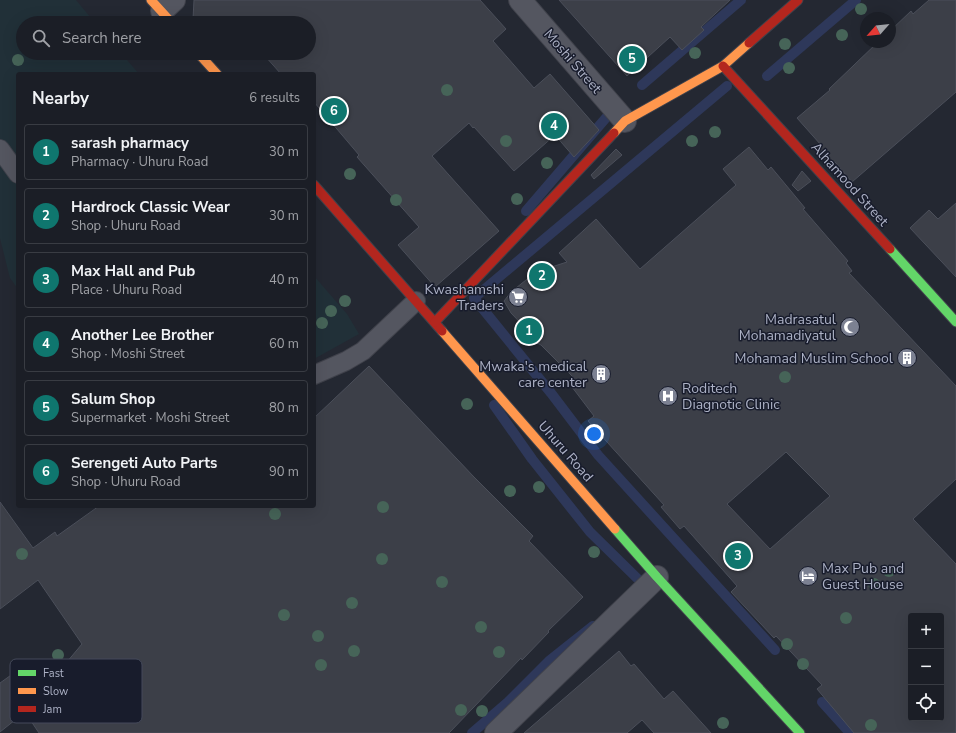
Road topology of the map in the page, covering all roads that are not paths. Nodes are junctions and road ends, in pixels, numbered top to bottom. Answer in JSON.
{"nodes":[{"id":1,"x":520,"y":0,"type":"edge"},
{"id":2,"x":798,"y":0,"type":"edge"},
{"id":3,"x":204,"y":60,"type":"edge"},
{"id":4,"x":722,"y":66,"type":"junction"},
{"id":5,"x":215,"y":72,"type":"edge"},
{"id":6,"x":625,"y":121,"type":"junction"},
{"id":7,"x":0,"y":149,"type":"edge"},
{"id":8,"x":16,"y":171,"type":"edge"},
{"id":9,"x":316,"y":186,"type":"edge"},
{"id":10,"x":416,"y":301,"type":"junction"},
{"id":11,"x":435,"y":322,"type":"junction"},
{"id":12,"x":956,"y":322,"type":"edge"},
{"id":13,"x":316,"y":374,"type":"edge"},
{"id":14,"x":657,"y":577,"type":"junction"},
{"id":15,"x":496,"y":733,"type":"edge"},
{"id":16,"x":800,"y":733,"type":"edge"}],
"edges":[{"from":1,"to":6,"type":"street","name":"Moshi Street"},
{"from":2,"to":4,"type":"street"},
{"from":3,"to":5,"type":"street"},
{"from":4,"to":6,"type":"street"},
{"from":4,"to":12,"type":"street","name":"Alhamood Street"},
{"from":6,"to":11,"type":"street"},
{"from":7,"to":8,"type":"lane"},
{"from":9,"to":10,"type":"street","name":"Uhuru Road"},
{"from":10,"to":11,"type":"street","name":"Uhuru Road"},
{"from":10,"to":13,"type":"lane"},
{"from":11,"to":14,"type":"street","name":"Uhuru Road"},
{"from":14,"to":15,"type":"street"},
{"from":14,"to":16,"type":"street","name":"Uhuru Road"}]}
